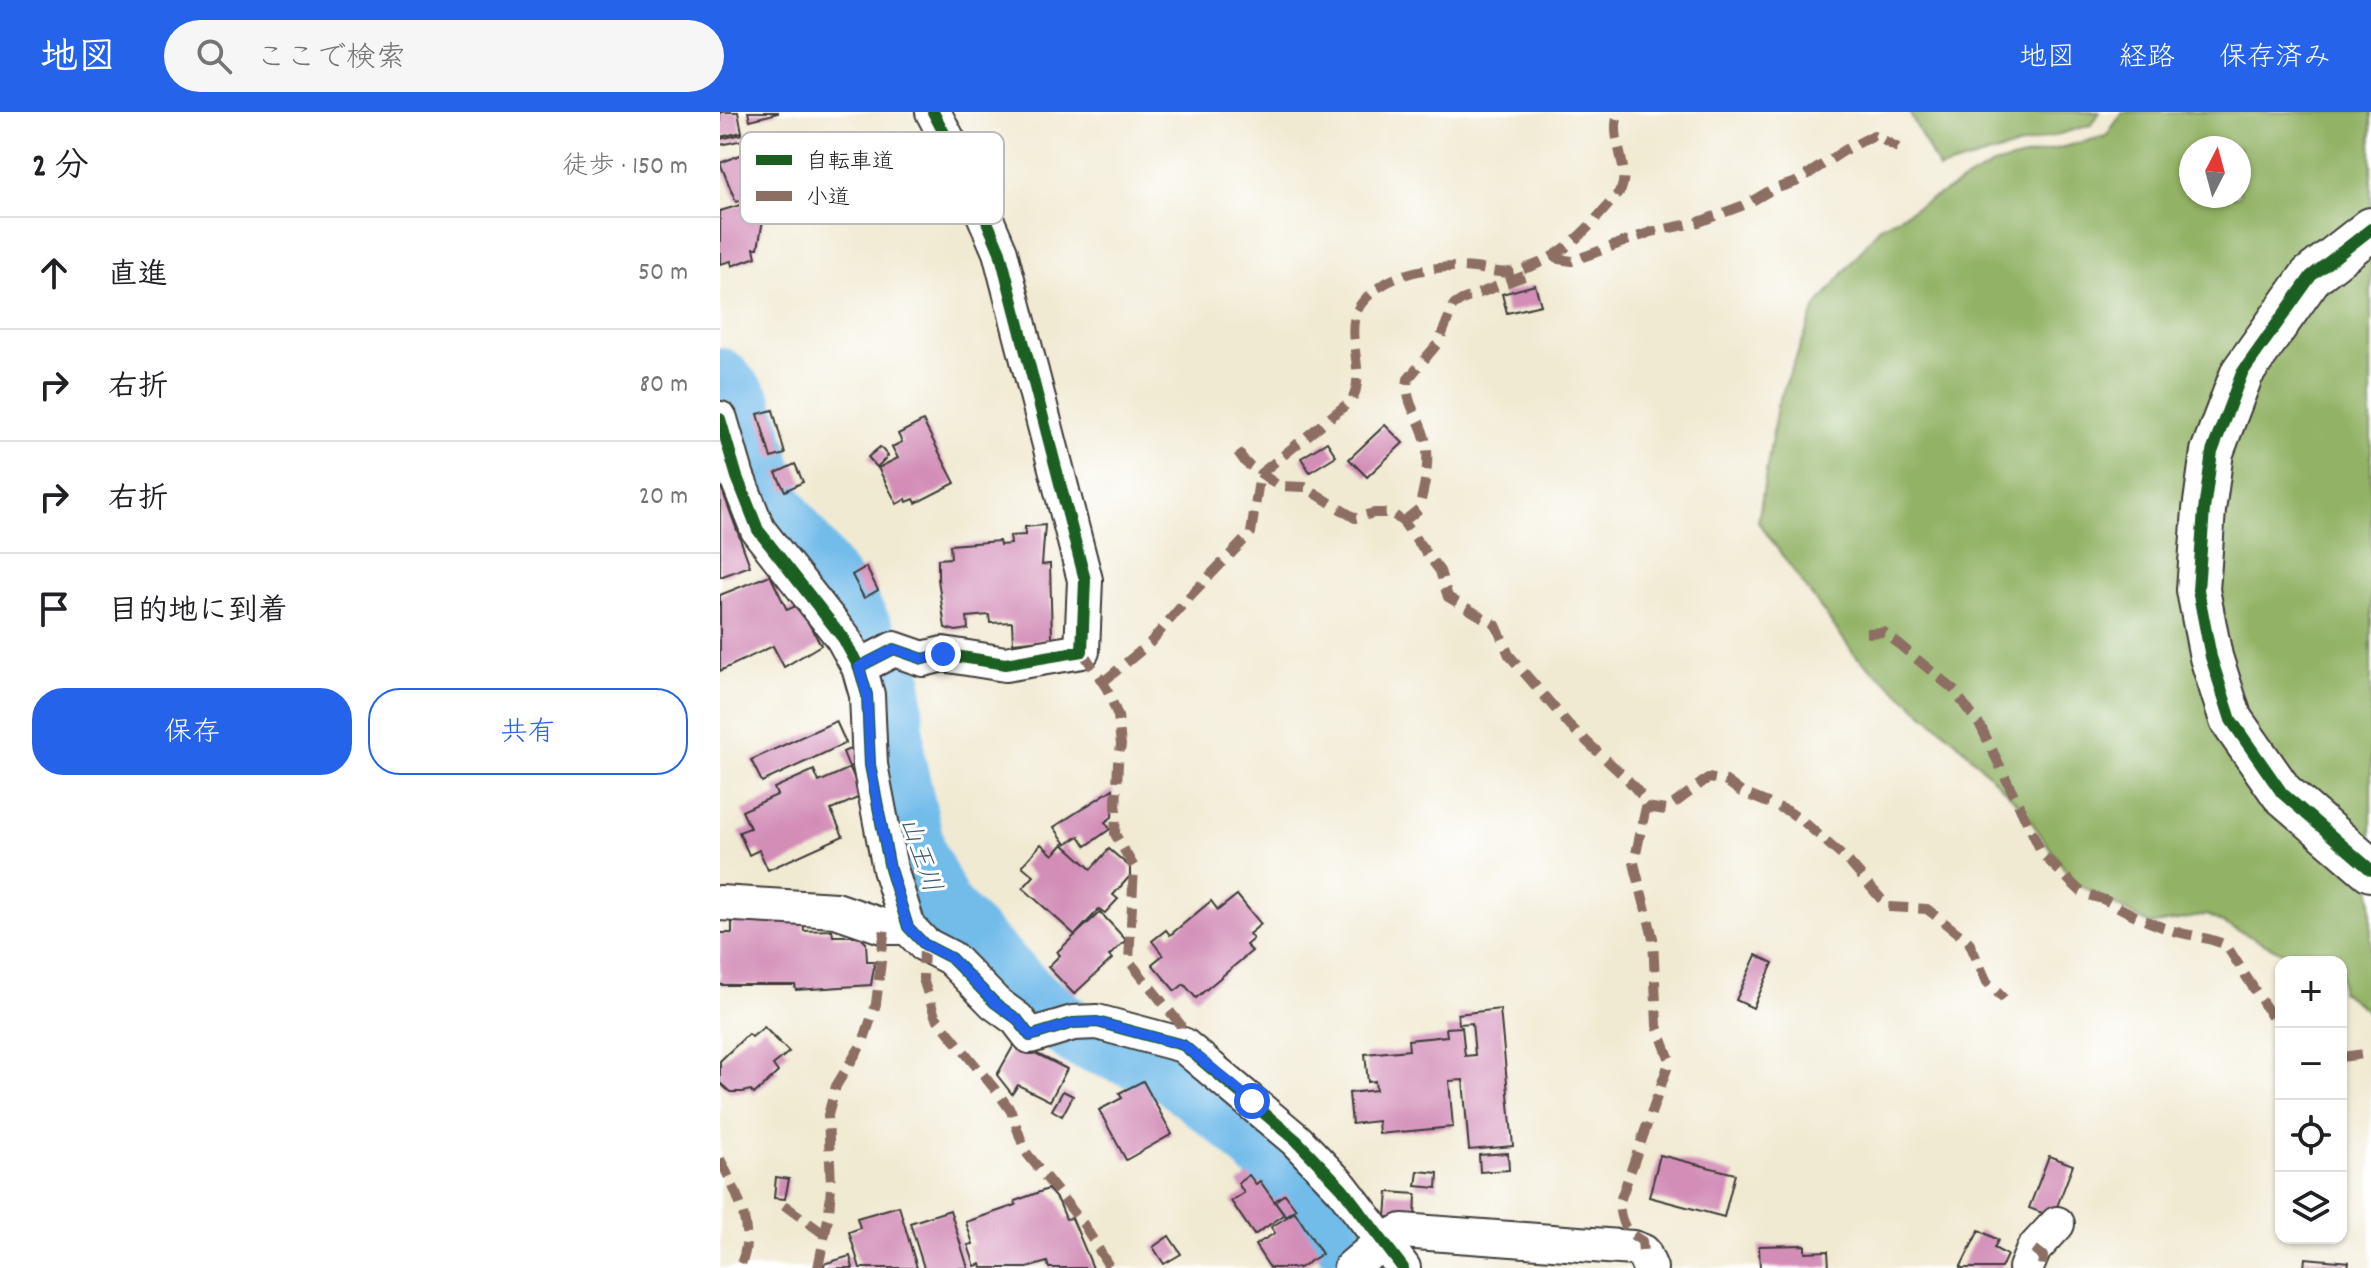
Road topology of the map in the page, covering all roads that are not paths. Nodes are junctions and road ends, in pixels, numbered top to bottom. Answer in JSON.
{"nodes":[{"id":1,"x":933,"y":112,"type":"edge"},
{"id":2,"x":944,"y":132,"type":"edge"},
{"id":3,"x":988,"y":224,"type":"edge"},
{"id":4,"x":2371,"y":229,"type":"edge"},
{"id":5,"x":720,"y":419,"type":"edge"},
{"id":6,"x":860,"y":666,"type":"junction"},
{"id":7,"x":2371,"y":870,"type":"edge"},
{"id":8,"x":720,"y":903,"type":"edge"},
{"id":9,"x":908,"y":927,"type":"junction"},
{"id":10,"x":2057,"y":1224,"type":"dead end"},
{"id":11,"x":1389,"y":1251,"type":"edge"},
{"id":12,"x":1353,"y":1267,"type":"edge"},
{"id":13,"x":1650,"y":1268,"type":"edge"},
{"id":14,"x":2026,"y":1268,"type":"edge"}],
"edges":[{"from":1,"to":2,"type":"street"},
{"from":3,"to":6,"type":"street"},
{"from":4,"to":7,"type":"street"},
{"from":5,"to":6,"type":"street"},
{"from":6,"to":9,"type":"street"},
{"from":8,"to":9,"type":"street"},
{"from":9,"to":11,"type":"street"},
{"from":10,"to":14,"type":"street"},
{"from":11,"to":12,"type":"street"},
{"from":11,"to":13,"type":"street"}]}
